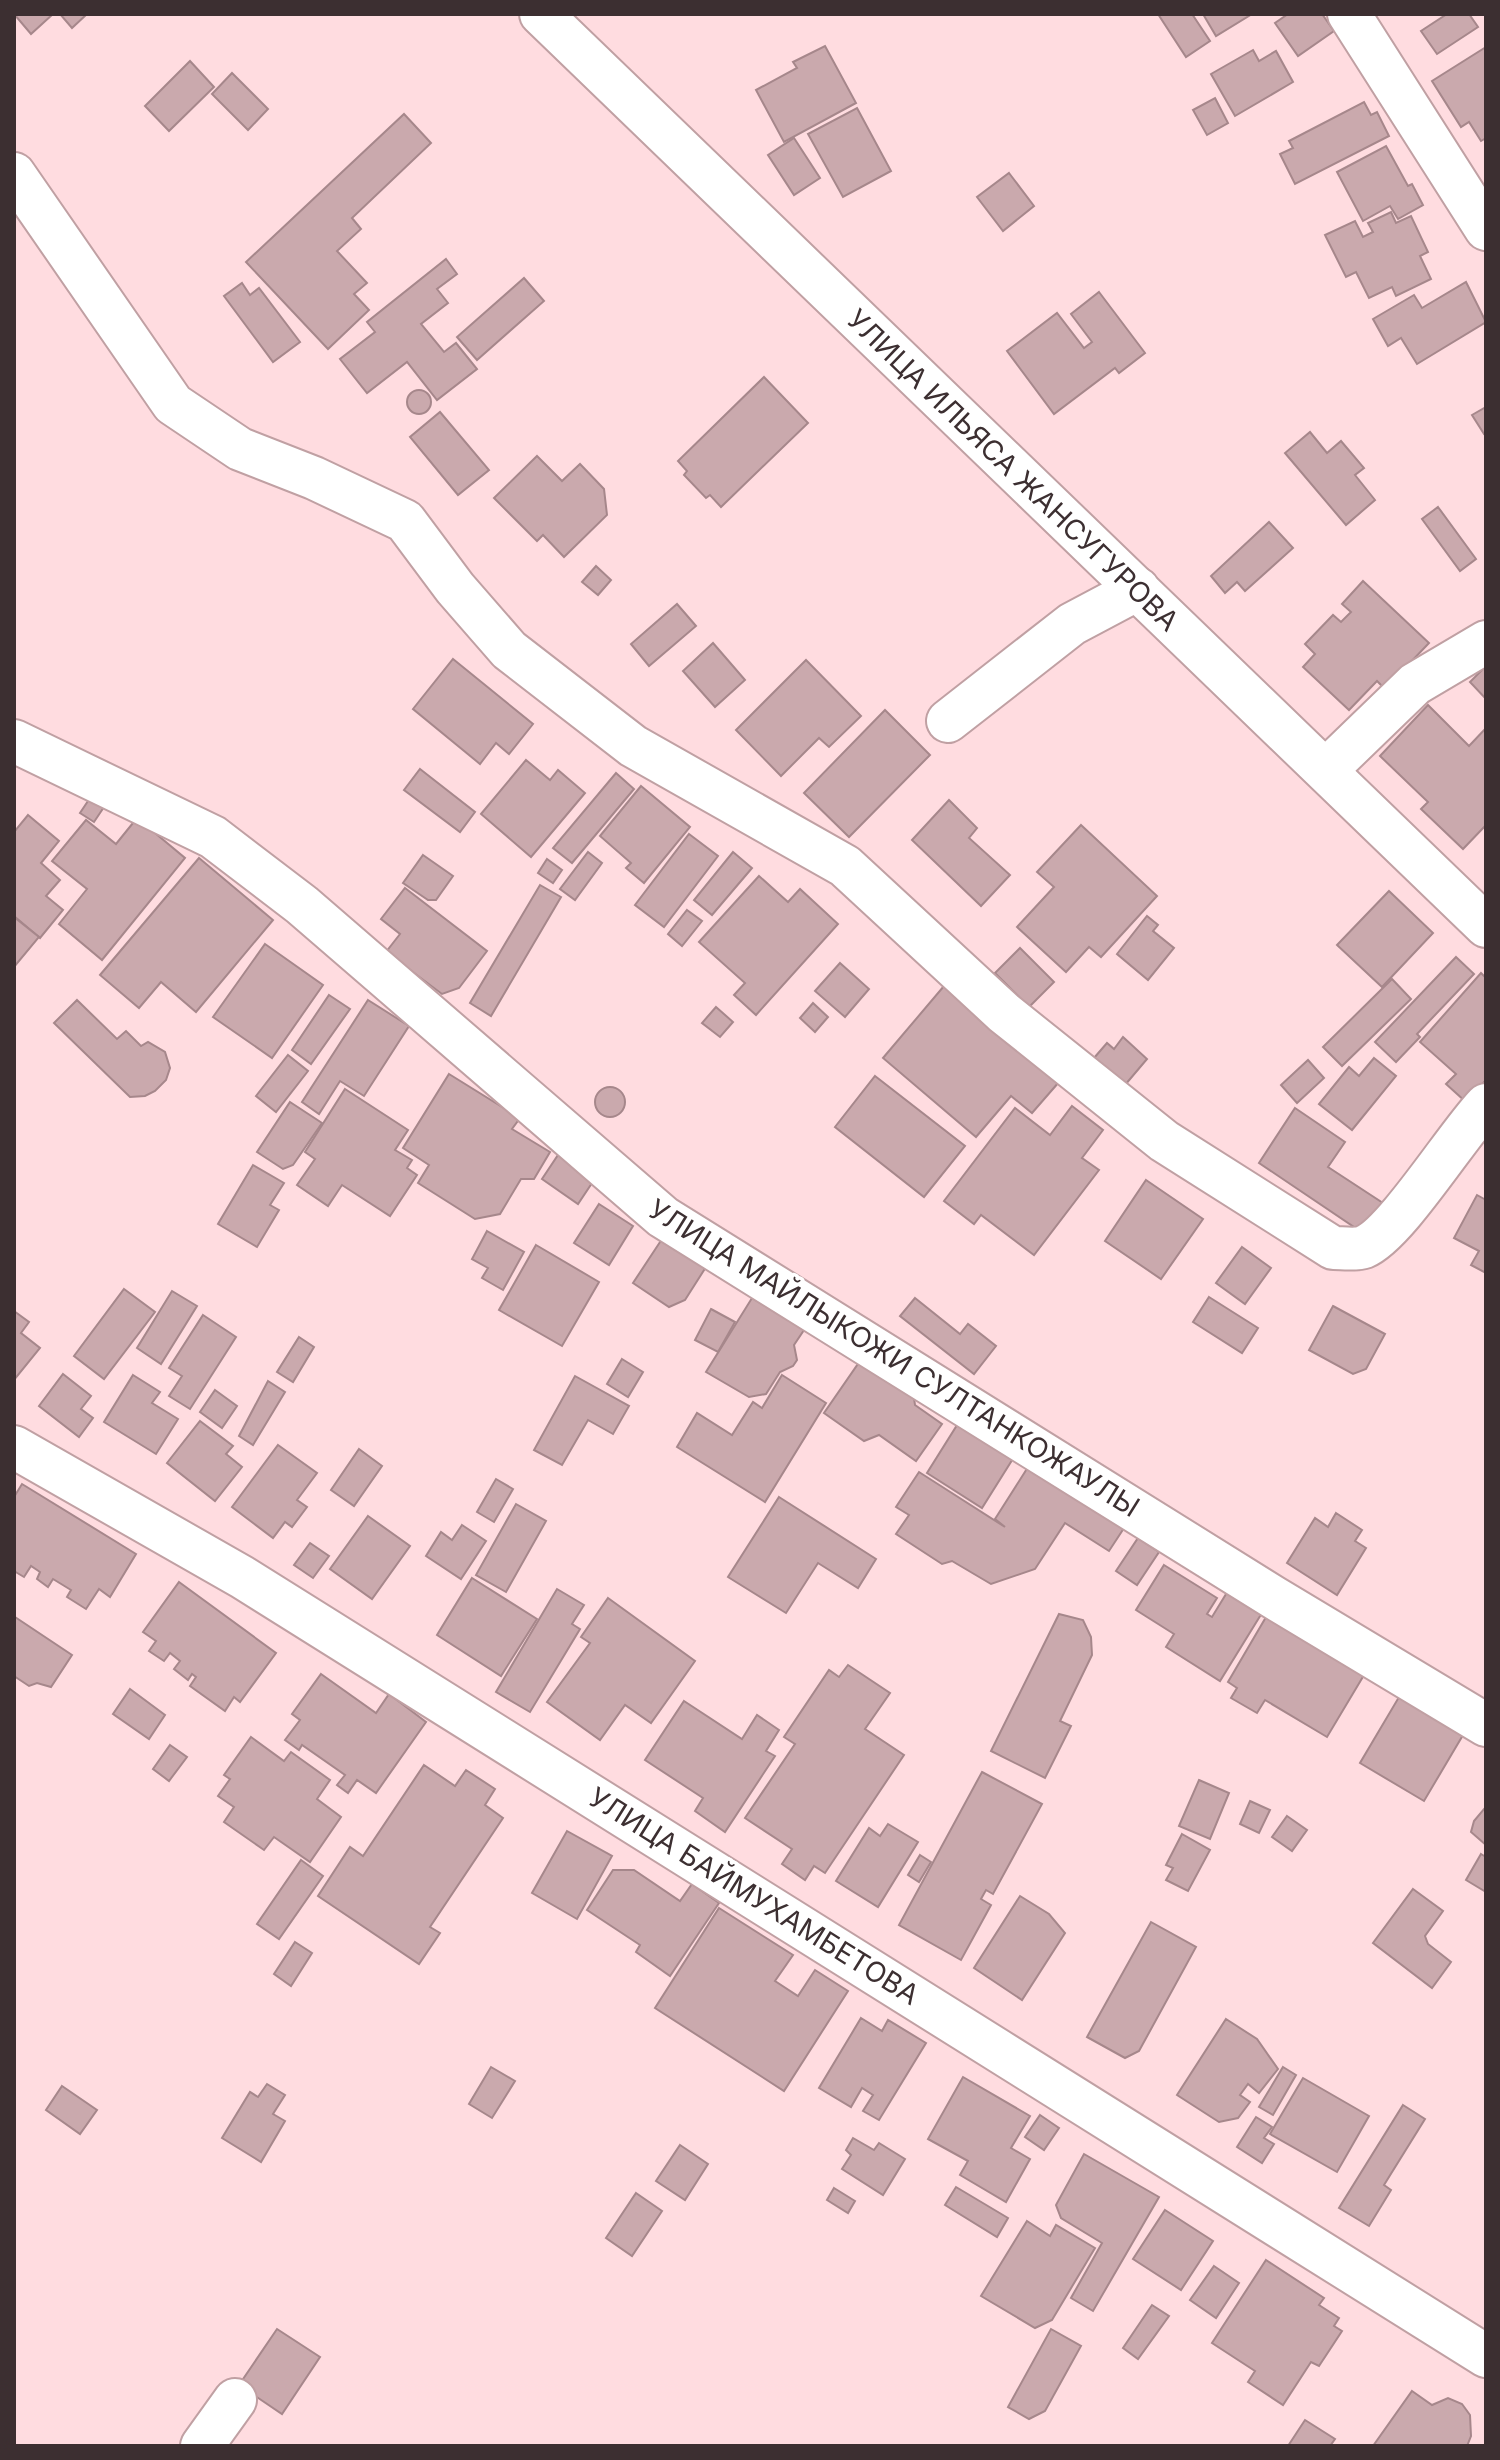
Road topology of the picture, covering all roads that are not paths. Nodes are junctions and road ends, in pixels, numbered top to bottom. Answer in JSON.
{"nodes":[{"id":1,"x":541,"y":14,"type":"edge"},
{"id":2,"x":1349,"y":14,"type":"edge"},
{"id":3,"x":14,"y":174,"type":"edge"},
{"id":4,"x":1486,"y":229,"type":"edge"},
{"id":5,"x":1138,"y":589,"type":"junction"},
{"id":6,"x":1486,"y":642,"type":"edge"},
{"id":7,"x":948,"y":721,"type":"dead end"},
{"id":8,"x":14,"y":741,"type":"edge"},
{"id":9,"x":1326,"y":770,"type":"junction"},
{"id":10,"x":1486,"y":926,"type":"edge"},
{"id":11,"x":1486,"y":1105,"type":"edge"},
{"id":12,"x":14,"y":1447,"type":"edge"},
{"id":13,"x":1486,"y":1725,"type":"edge"},
{"id":14,"x":1486,"y":2356,"type":"edge"},
{"id":15,"x":235,"y":2400,"type":"dead end"},
{"id":16,"x":202,"y":2446,"type":"edge"}],
"edges":[{"from":1,"to":5,"type":"street","name":"УЛИЦА ИЛЬЯСА ЖАНСУГУРОВА"},
{"from":2,"to":4,"type":"street"},
{"from":3,"to":11,"type":"street"},
{"from":5,"to":7,"type":"street"},
{"from":5,"to":9,"type":"street","name":"УЛИЦА ИЛЬЯСА ЖАНСУГУРОВА"},
{"from":6,"to":9,"type":"street"},
{"from":8,"to":13,"type":"street","name":"УЛИЦА МАЙЛЫКОЖИ СУЛТАНКОЖАУЛЫ"},
{"from":9,"to":10,"type":"street","name":"УЛИЦА ИЛЬЯСА ЖАНСУГУРОВА"},
{"from":12,"to":14,"type":"street","name":"УЛИЦА БАЙМУХАМБЕТОВА"},
{"from":15,"to":16,"type":"street"}]}
